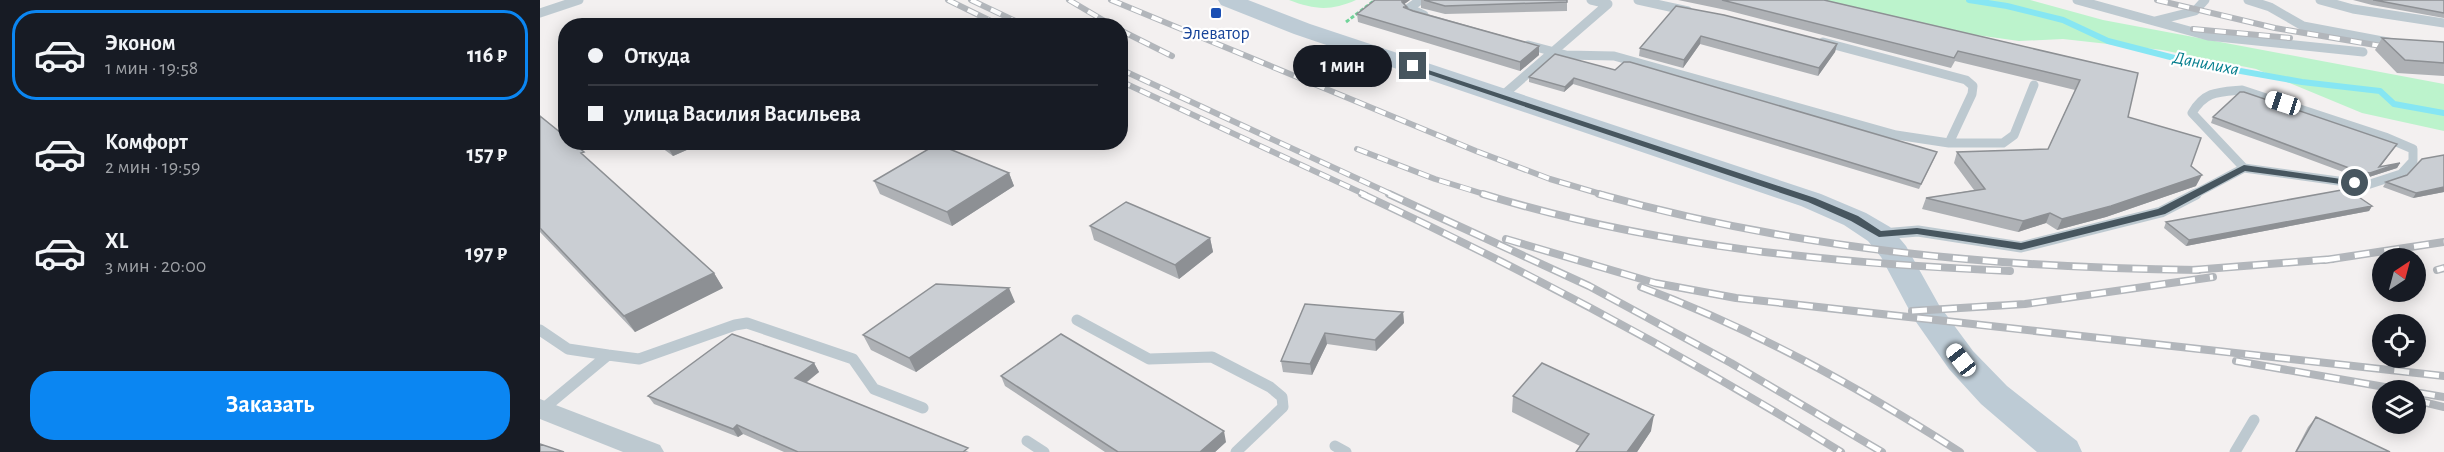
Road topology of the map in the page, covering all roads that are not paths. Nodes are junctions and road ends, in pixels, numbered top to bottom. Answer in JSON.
{"nodes":[{"id":1,"x":579,"y":0,"type":"edge"},
{"id":2,"x":1229,"y":0,"type":"edge"},
{"id":3,"x":1426,"y":0,"type":"edge"},
{"id":4,"x":1591,"y":0,"type":"edge"},
{"id":5,"x":1638,"y":0,"type":"edge"},
{"id":6,"x":2077,"y":0,"type":"edge"},
{"id":7,"x":2205,"y":0,"type":"edge"},
{"id":8,"x":2248,"y":0,"type":"edge"},
{"id":9,"x":2320,"y":0,"type":"edge"},
{"id":10,"x":1610,"y":2,"type":"edge"},
{"id":11,"x":540,"y":4,"type":"edge"},
{"id":12,"x":544,"y":11,"type":"edge"},
{"id":13,"x":1694,"y":12,"type":"edge"},
{"id":14,"x":1428,"y":16,"type":"edge"},
{"id":15,"x":2152,"y":22,"type":"junction"},
{"id":16,"x":2444,"y":23,"type":"edge"},
{"id":17,"x":1815,"y":40,"type":"edge"},
{"id":18,"x":1519,"y":42,"type":"edge"},
{"id":19,"x":2401,"y":44,"type":"edge"},
{"id":20,"x":1553,"y":52,"type":"junction"},
{"id":21,"x":2363,"y":52,"type":"dead end"},
{"id":22,"x":2034,"y":84,"type":"edge"},
{"id":23,"x":1502,"y":96,"type":"junction"},
{"id":24,"x":1949,"y":143,"type":"junction"},
{"id":25,"x":2244,"y":168,"type":"junction"},
{"id":26,"x":1879,"y":234,"type":"junction"},
{"id":27,"x":1077,"y":320,"type":"dead end"},
{"id":28,"x":540,"y":330,"type":"edge"},
{"id":29,"x":608,"y":355,"type":"junction"},
{"id":30,"x":923,"y":408,"type":"dead end"},
{"id":31,"x":542,"y":409,"type":"edge"},
{"id":32,"x":2254,"y":420,"type":"dead end"},
{"id":33,"x":1027,"y":441,"type":"dead end"},
{"id":34,"x":651,"y":452,"type":"edge"},
{"id":35,"x":1044,"y":452,"type":"edge"},
{"id":36,"x":1236,"y":452,"type":"edge"},
{"id":37,"x":2063,"y":452,"type":"edge"},
{"id":38,"x":2235,"y":452,"type":"edge"}],
"edges":[{"from":1,"to":12,"type":"lane"},
{"from":2,"to":23,"type":"main road"},
{"from":3,"to":14,"type":"lane"},
{"from":4,"to":10,"type":"lane"},
{"from":5,"to":13,"type":"lane"},
{"from":6,"to":15,"type":"lane"},
{"from":7,"to":15,"type":"lane"},
{"from":8,"to":19,"type":"lane"},
{"from":9,"to":16,"type":"lane"},
{"from":10,"to":20,"type":"lane"},
{"from":11,"to":12,"type":"lane"},
{"from":15,"to":21,"type":"lane"},
{"from":17,"to":24,"type":"lane"},
{"from":18,"to":20,"type":"lane"},
{"from":20,"to":23,"type":"lane"},
{"from":20,"to":24,"type":"lane"},
{"from":22,"to":24,"type":"lane"},
{"from":23,"to":26,"type":"main road"},
{"from":25,"to":25,"type":"lane"},
{"from":25,"to":26,"type":"lane"},
{"from":26,"to":37,"type":"main road"},
{"from":27,"to":36,"type":"lane"},
{"from":28,"to":29,"type":"lane"},
{"from":29,"to":30,"type":"lane"},
{"from":29,"to":31,"type":"lane"},
{"from":31,"to":34,"type":"street"},
{"from":32,"to":38,"type":"lane"},
{"from":33,"to":35,"type":"lane"}]}
